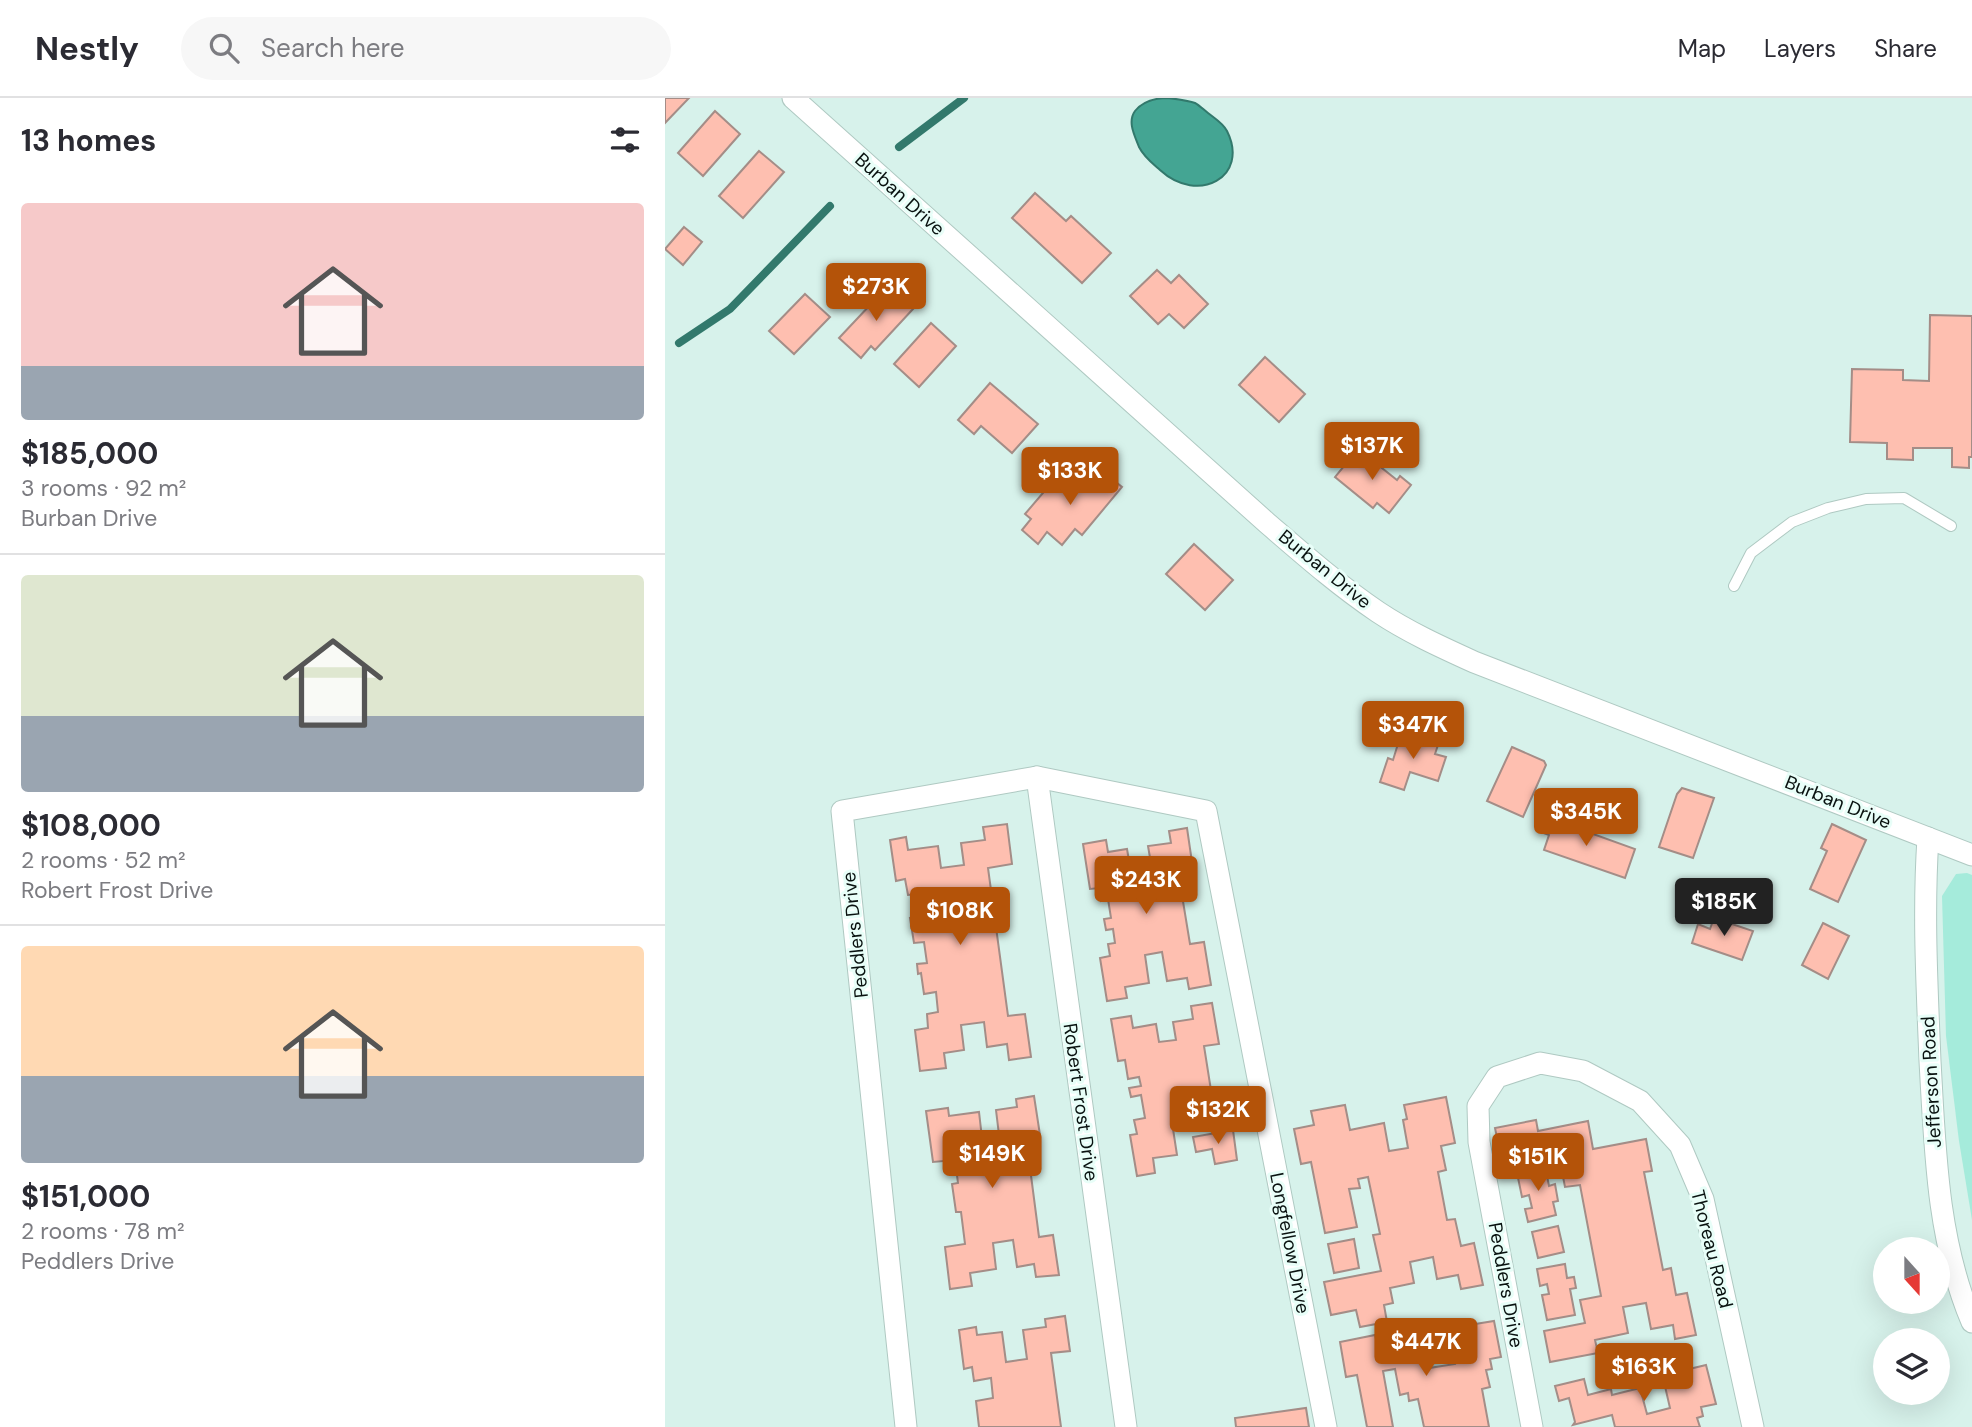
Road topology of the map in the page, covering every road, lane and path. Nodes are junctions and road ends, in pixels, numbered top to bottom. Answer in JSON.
{"nodes":[{"id":1,"x":793,"y":98,"type":"edge"},
{"id":2,"x":1951,"y":526,"type":"dead end"},
{"id":3,"x":1734,"y":586,"type":"dead end"},
{"id":4,"x":1037,"y":777,"type":"junction"},
{"id":5,"x":1206,"y":811,"type":"joint"},
{"id":6,"x":1928,"y":838,"type":"junction"},
{"id":7,"x":1972,"y":855,"type":"edge"},
{"id":8,"x":1479,"y":1142,"type":"joint"},
{"id":9,"x":1972,"y":1322,"type":"edge"},
{"id":10,"x":906,"y":1427,"type":"edge"},
{"id":11,"x":1126,"y":1427,"type":"edge"},
{"id":12,"x":1326,"y":1427,"type":"edge"},
{"id":13,"x":1532,"y":1427,"type":"edge"},
{"id":14,"x":1753,"y":1427,"type":"edge"}],
"edges":[{"from":1,"to":6,"type":"street","name":"Burban Drive"},
{"from":2,"to":3,"type":"lane"},
{"from":4,"to":5,"type":"street","name":"Peddlers Drive"},
{"from":4,"to":10,"type":"street","name":"Peddlers Drive"},
{"from":4,"to":11,"type":"street","name":"Robert Frost Drive"},
{"from":5,"to":12,"type":"street","name":"Longfellow Drive"},
{"from":6,"to":7,"type":"street","name":"Burban Drive"},
{"from":6,"to":9,"type":"street","name":"Jefferson Road"},
{"from":8,"to":13,"type":"street","name":"Peddlers Drive"},
{"from":8,"to":14,"type":"street","name":"Thoreau Road"}]}
